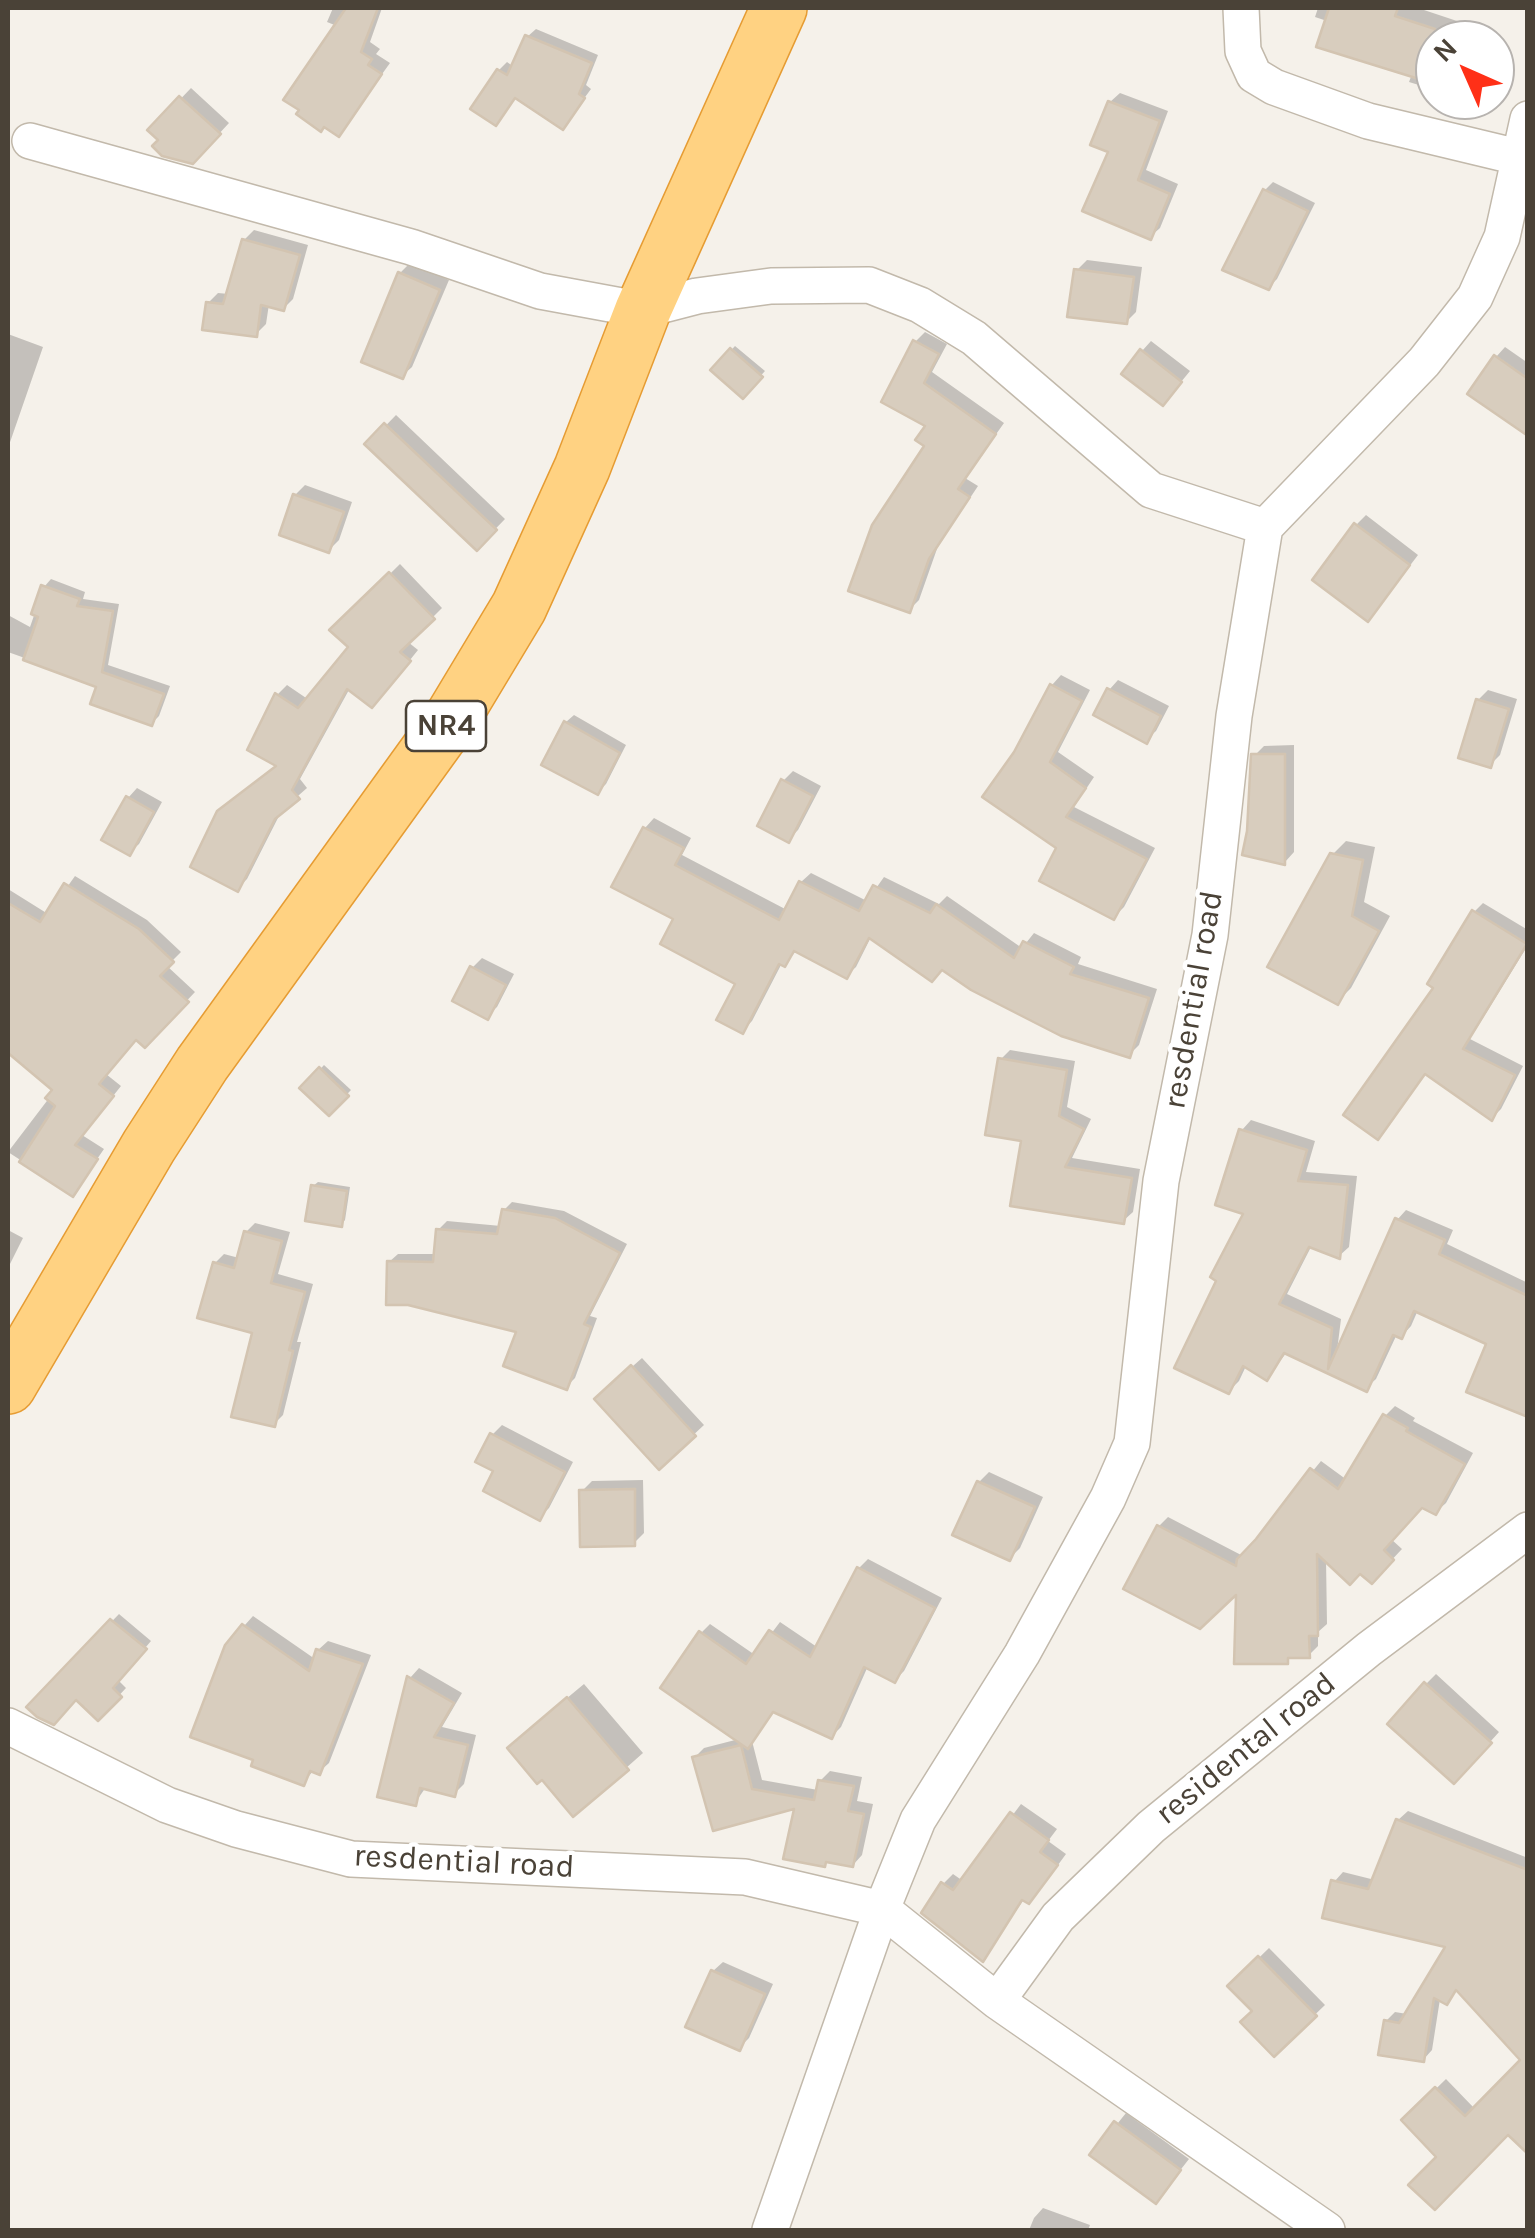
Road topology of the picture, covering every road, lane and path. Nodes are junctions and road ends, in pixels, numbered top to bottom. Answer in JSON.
{"nodes":[{"id":1,"x":778,"y":8,"type":"edge"},
{"id":2,"x":1240,"y":8,"type":"edge"},
{"id":3,"x":1528,"y":119,"type":"edge"},
{"id":4,"x":30,"y":142,"type":"dead end"},
{"id":5,"x":1518,"y":157,"type":"junction"},
{"id":6,"x":1515,"y":243,"type":"edge"},
{"id":7,"x":643,"y":310,"type":"junction"},
{"id":8,"x":1265,"y":527,"type":"junction"},
{"id":9,"x":8,"y":1386,"type":"edge"},
{"id":10,"x":1528,"y":1530,"type":"edge"},
{"id":11,"x":8,"y":1726,"type":"edge"},
{"id":12,"x":882,"y":1909,"type":"junction"},
{"id":13,"x":997,"y":2001,"type":"junction"},
{"id":14,"x":770,"y":2230,"type":"edge"},
{"id":15,"x":1328,"y":2230,"type":"edge"}],
"edges":[{"from":1,"to":7,"type":"highway","number":"NR4"},
{"from":2,"to":5,"type":"street"},
{"from":3,"to":5,"type":"street"},
{"from":4,"to":7,"type":"street"},
{"from":5,"to":6,"type":"street"},
{"from":6,"to":8,"type":"street"},
{"from":7,"to":8,"type":"street"},
{"from":7,"to":9,"type":"highway","number":"NR4"},
{"from":8,"to":12,"type":"street","name":"resdential road"},
{"from":10,"to":13,"type":"street","name":"residental road"},
{"from":11,"to":12,"type":"street","name":"resdential road"},
{"from":12,"to":13,"type":"street","name":"resdential road"},
{"from":12,"to":14,"type":"street","name":"resdential road"},
{"from":13,"to":15,"type":"street","name":"resdential road"}]}
